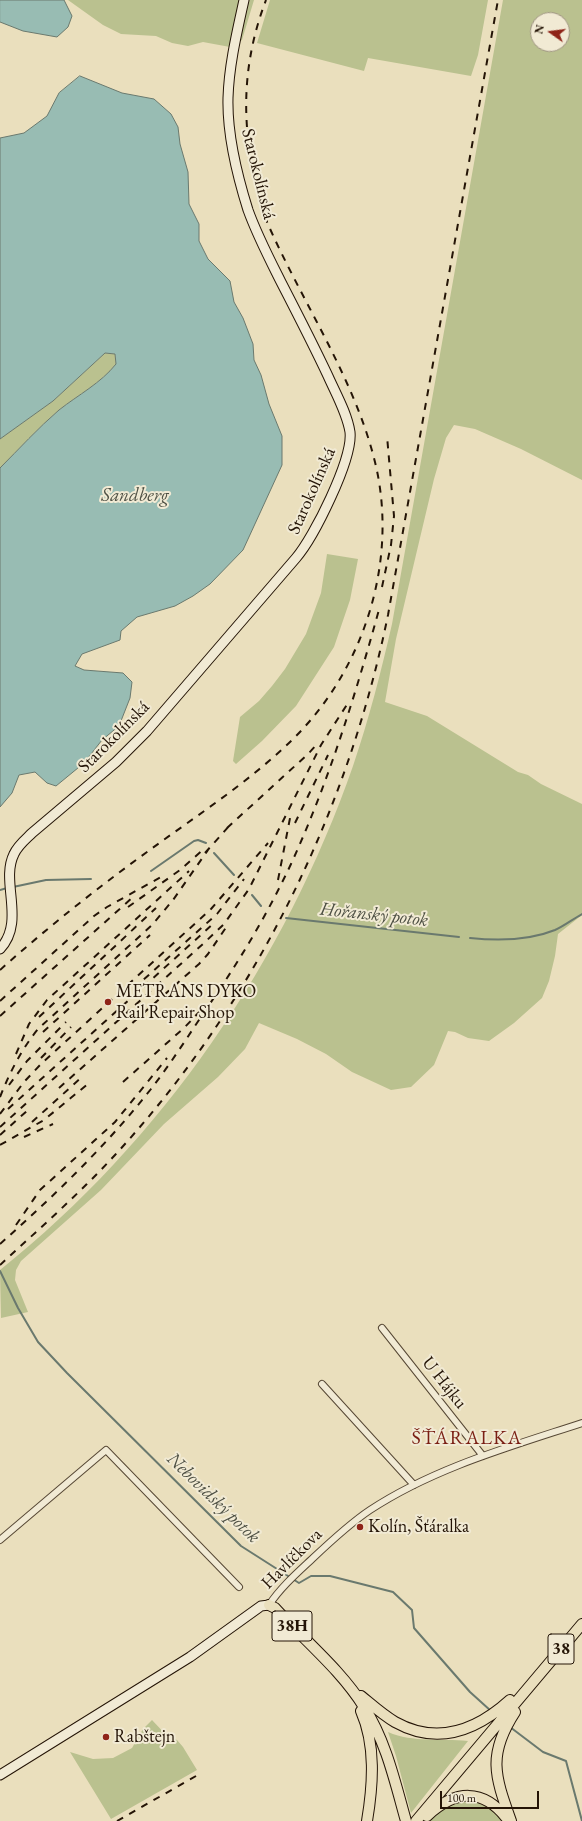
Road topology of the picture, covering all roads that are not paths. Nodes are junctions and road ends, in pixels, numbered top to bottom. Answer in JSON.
{"nodes":[{"id":1,"x":244,"y":0,"type":"edge"},
{"id":2,"x":0,"y":949,"type":"edge"},
{"id":3,"x":382,"y":1328,"type":"dead end"},
{"id":4,"x":322,"y":1384,"type":"dead end"},
{"id":5,"x":582,"y":1423,"type":"edge"},
{"id":6,"x":483,"y":1456,"type":"junction"},
{"id":7,"x":414,"y":1485,"type":"junction"},
{"id":8,"x":0,"y":1540,"type":"edge"},
{"id":9,"x":239,"y":1587,"type":"dead end"},
{"id":10,"x":269,"y":1605,"type":"junction"},
{"id":11,"x":582,"y":1624,"type":"edge"},
{"id":12,"x":350,"y":1687,"type":"junction"},
{"id":13,"x":506,"y":1714,"type":"junction"},
{"id":14,"x":496,"y":1725,"type":"junction"},
{"id":15,"x":0,"y":1775,"type":"edge"},
{"id":16,"x":367,"y":1821,"type":"edge"},
{"id":17,"x":406,"y":1821,"type":"edge"},
{"id":18,"x":416,"y":1821,"type":"edge"},
{"id":19,"x":421,"y":1821,"type":"edge"},
{"id":20,"x":510,"y":1821,"type":"edge"}],
"edges":[{"from":1,"to":2,"type":"street","name":"Starokolínská"},
{"from":3,"to":6,"type":"street","name":"U Hájku"},
{"from":4,"to":7,"type":"street"},
{"from":5,"to":6,"type":"street","name":"Havlíčkova"},
{"from":6,"to":7,"type":"street","name":"Havlíčkova"},
{"from":7,"to":10,"type":"street","name":"Havlíčkova"},
{"from":8,"to":9,"type":"street"},
{"from":10,"to":12,"type":"main road","number":"38H"},
{"from":10,"to":15,"type":"street","name":"Havlíčkova","number":"38H"},
{"from":11,"to":13,"type":"main road","number":"38"},
{"from":12,"to":14,"type":"main road"},
{"from":12,"to":16,"type":"main road"},
{"from":12,"to":17,"type":"main road"},
{"from":13,"to":14,"type":"main road"},
{"from":13,"to":14,"type":"main road"},
{"from":14,"to":18,"type":"main road"},
{"from":14,"to":20,"type":"main road"},
{"from":19,"to":20,"type":"main road"}]}
